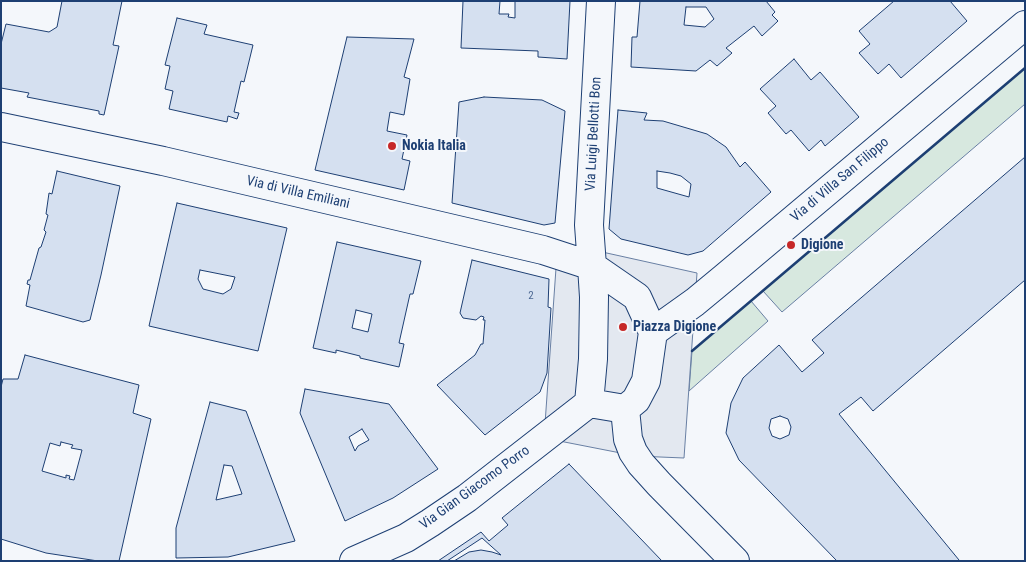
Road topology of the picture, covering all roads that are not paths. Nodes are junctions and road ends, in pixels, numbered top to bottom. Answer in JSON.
{"nodes":[{"id":1,"x":601,"y":1,"type":"edge"},
{"id":2,"x":1025,"y":25,"type":"edge"},
{"id":3,"x":1,"y":127,"type":"edge"},
{"id":4,"x":592,"y":266,"type":"junction"},
{"id":5,"x":653,"y":332,"type":"junction"},
{"id":6,"x":589,"y":403,"type":"junction"},
{"id":7,"x":625,"y":409,"type":"junction"},
{"id":8,"x":354,"y":561,"type":"edge"},
{"id":9,"x":735,"y":561,"type":"edge"}],
"edges":[{"from":1,"to":4,"type":"street","name":"Via Luigi Bellotti Bon"},
{"from":2,"to":5,"type":"street","name":"Via di Villa San Filippo"},
{"from":3,"to":4,"type":"street","name":"Via di Villa Emiliani"},
{"from":4,"to":5,"type":"street"},
{"from":4,"to":6,"type":"street"},
{"from":5,"to":7,"type":"street"},
{"from":6,"to":7,"type":"street"},
{"from":6,"to":8,"type":"street","name":"Via Gian Giacomo Porro"},
{"from":7,"to":9,"type":"street"}]}
